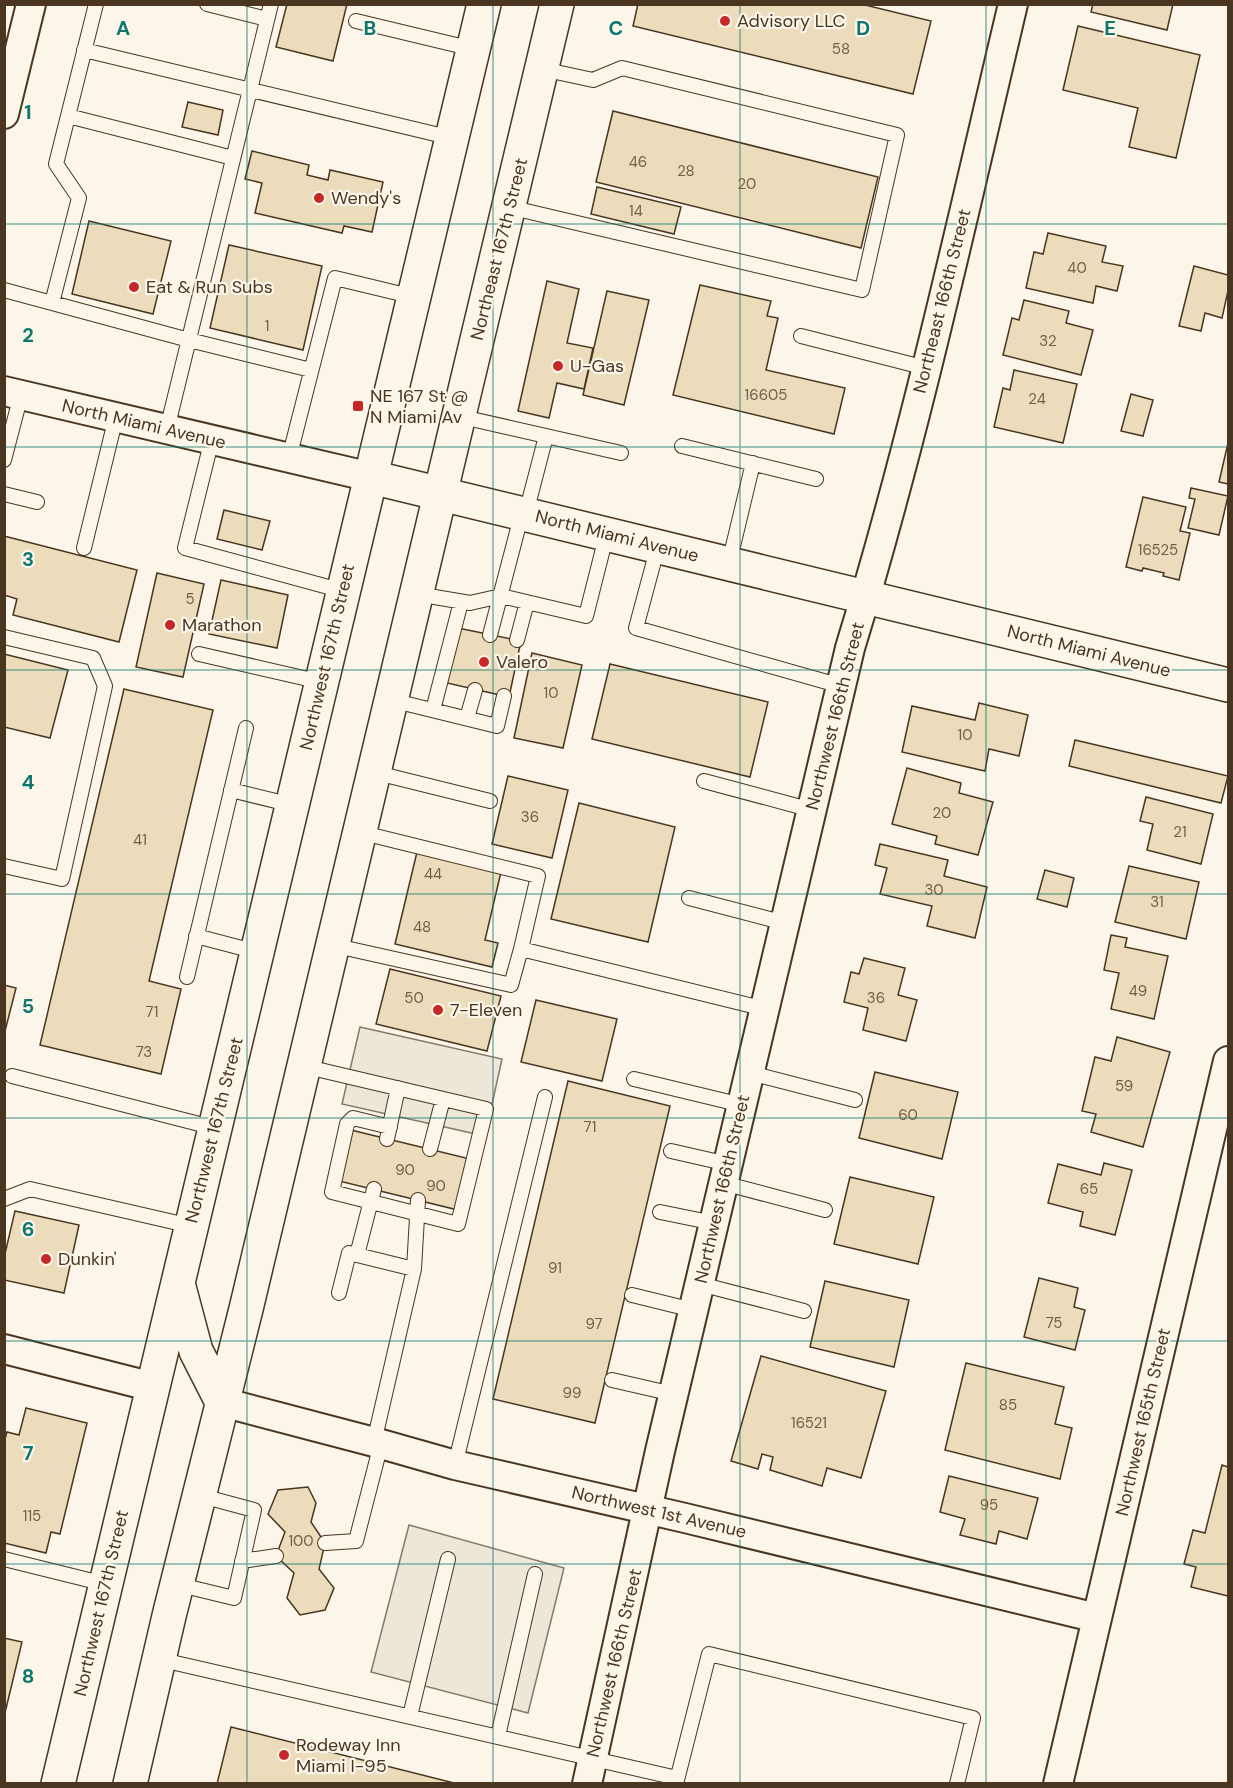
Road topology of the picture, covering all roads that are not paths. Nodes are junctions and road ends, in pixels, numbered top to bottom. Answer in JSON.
{"nodes":[{"id":1,"x":31,"y":4,"type":"edge"},
{"id":2,"x":96,"y":4,"type":"edge"},
{"id":3,"x":207,"y":4,"type":"edge"},
{"id":4,"x":271,"y":4,"type":"edge"},
{"id":5,"x":484,"y":4,"type":"edge"},
{"id":6,"x":557,"y":4,"type":"edge"},
{"id":7,"x":1008,"y":6,"type":"edge"},
{"id":8,"x":267,"y":19,"type":"junction"},
{"id":9,"x":356,"y":21,"type":"dead end"},
{"id":10,"x":474,"y":49,"type":"junction"},
{"id":11,"x":84,"y":50,"type":"junction"},
{"id":12,"x":542,"y":69,"type":"junction"},
{"id":13,"x":249,"y":90,"type":"junction"},
{"id":14,"x":4,"y":114,"type":"edge"},
{"id":15,"x":68,"y":116,"type":"junction"},
{"id":16,"x":452,"y":138,"type":"junction"},
{"id":17,"x":233,"y":158,"type":"junction"},
{"id":18,"x":508,"y":207,"type":"junction"},
{"id":19,"x":4,"y":290,"type":"edge"},
{"id":20,"x":414,"y":297,"type":"junction"},
{"id":21,"x":52,"y":303,"type":"junction"},
{"id":22,"x":801,"y":336,"type":"dead end"},
{"id":23,"x":189,"y":340,"type":"junction"},
{"id":24,"x":926,"y":368,"type":"junction"},
{"id":25,"x":311,"y":370,"type":"junction"},
{"id":26,"x":13,"y":393,"type":"edge"},
{"id":27,"x":458,"y":416,"type":"junction"},
{"id":28,"x":116,"y":417,"type":"junction"},
{"id":29,"x":167,"y":429,"type":"junction"},
{"id":30,"x":546,"y":436,"type":"junction"},
{"id":31,"x":212,"y":439,"type":"junction"},
{"id":32,"x":682,"y":446,"type":"dead end"},
{"id":33,"x":621,"y":453,"type":"dead end"},
{"id":34,"x":289,"y":458,"type":"junction"},
{"id":35,"x":4,"y":460,"type":"edge"},
{"id":36,"x":753,"y":463,"type":"junction"},
{"id":37,"x":371,"y":477,"type":"junction"},
{"id":38,"x":816,"y":479,"type":"dead end"},
{"id":39,"x":440,"y":493,"type":"junction"},
{"id":40,"x":4,"y":494,"type":"edge"},
{"id":41,"x":37,"y":501,"type":"dead end"},
{"id":42,"x":524,"y":513,"type":"junction"},
{"id":43,"x":608,"y":533,"type":"junction"},
{"id":44,"x":658,"y":546,"type":"junction"},
{"id":45,"x":84,"y":548,"type":"dead end"},
{"id":46,"x":729,"y":563,"type":"junction"},
{"id":47,"x":343,"y":591,"type":"junction"},
{"id":48,"x":416,"y":594,"type":"junction"},
{"id":49,"x":501,"y":596,"type":"junction"},
{"id":50,"x":866,"y":596,"type":"junction"},
{"id":51,"x":461,"y":602,"type":"junction"},
{"id":52,"x":527,"y":602,"type":"junction"},
{"id":53,"x":490,"y":635,"type":"dead end"},
{"id":54,"x":4,"y":637,"type":"edge"},
{"id":55,"x":517,"y":640,"type":"dead end"},
{"id":56,"x":199,"y":654,"type":"dead end"},
{"id":57,"x":321,"y":682,"type":"junction"},
{"id":58,"x":1228,"y":685,"type":"edge"},
{"id":59,"x":841,"y":686,"type":"junction"},
{"id":60,"x":475,"y":690,"type":"dead end"},
{"id":61,"x":504,"y":696,"type":"dead end"},
{"id":62,"x":391,"y":699,"type":"junction"},
{"id":63,"x":434,"y":710,"type":"junction"},
{"id":64,"x":467,"y":718,"type":"junction"},
{"id":65,"x":246,"y":728,"type":"dead end"},
{"id":66,"x":374,"y":772,"type":"junction"},
{"id":67,"x":704,"y":781,"type":"dead end"},
{"id":68,"x":231,"y":790,"type":"junction"},
{"id":69,"x":490,"y":801,"type":"dead end"},
{"id":70,"x":292,"y":805,"type":"junction"},
{"id":71,"x":812,"y":810,"type":"junction"},
{"id":72,"x":359,"y":832,"type":"junction"},
{"id":73,"x":4,"y":866,"type":"edge"},
{"id":74,"x":689,"y":898,"type":"dead end"},
{"id":75,"x":785,"y":923,"type":"junction"},
{"id":76,"x":196,"y":936,"type":"junction"},
{"id":77,"x":332,"y":945,"type":"junction"},
{"id":78,"x":521,"y":950,"type":"junction"},
{"id":79,"x":257,"y":952,"type":"junction"},
{"id":80,"x":187,"y":977,"type":"dead end"},
{"id":81,"x":765,"y":1009,"type":"junction"},
{"id":82,"x":1228,"y":1061,"type":"edge"},
{"id":83,"x":303,"y":1066,"type":"junction"},
{"id":84,"x":750,"y":1073,"type":"junction"},
{"id":85,"x":12,"y":1076,"type":"dead end"},
{"id":86,"x":634,"y":1079,"type":"dead end"},
{"id":87,"x":399,"y":1088,"type":"junction"},
{"id":88,"x":546,"y":1097,"type":"dead end"},
{"id":89,"x":443,"y":1099,"type":"junction"},
{"id":90,"x":855,"y":1100,"type":"dead end"},
{"id":91,"x":742,"y":1104,"type":"junction"},
{"id":92,"x":215,"y":1128,"type":"junction"},
{"id":93,"x":430,"y":1149,"type":"dead end"},
{"id":94,"x":671,"y":1150,"type":"dead end"},
{"id":95,"x":726,"y":1174,"type":"junction"},
{"id":96,"x":372,"y":1196,"type":"junction"},
{"id":97,"x":4,"y":1199,"type":"edge"},
{"id":98,"x":418,"y":1200,"type":"dead end"},
{"id":99,"x":825,"y":1210,"type":"dead end"},
{"id":100,"x":660,"y":1212,"type":"dead end"},
{"id":101,"x":417,"y":1214,"type":"junction"},
{"id":102,"x":714,"y":1223,"type":"junction"},
{"id":103,"x":191,"y":1226,"type":"junction"},
{"id":104,"x":357,"y":1255,"type":"junction"},
{"id":105,"x":414,"y":1269,"type":"junction"},
{"id":106,"x":178,"y":1283,"type":"junction"},
{"id":107,"x":339,"y":1293,"type":"dead end"},
{"id":108,"x":632,"y":1295,"type":"dead end"},
{"id":109,"x":697,"y":1297,"type":"junction"},
{"id":110,"x":804,"y":1311,"type":"dead end"},
{"id":111,"x":4,"y":1349,"type":"edge"},
{"id":112,"x":612,"y":1380,"type":"dead end"},
{"id":113,"x":153,"y":1387,"type":"junction"},
{"id":114,"x":674,"y":1394,"type":"junction"},
{"id":115,"x":222,"y":1402,"type":"junction"},
{"id":116,"x":377,"y":1443,"type":"junction"},
{"id":117,"x":455,"y":1465,"type":"junction"},
{"id":118,"x":198,"y":1495,"type":"junction"},
{"id":119,"x":648,"y":1509,"type":"junction"},
{"id":120,"x":325,"y":1543,"type":"dead end"},
{"id":121,"x":276,"y":1556,"type":"dead end"},
{"id":122,"x":4,"y":1559,"type":"edge"},
{"id":123,"x":448,"y":1559,"type":"dead end"},
{"id":124,"x":242,"y":1561,"type":"junction"},
{"id":125,"x":535,"y":1574,"type":"dead end"},
{"id":126,"x":105,"y":1584,"type":"junction"},
{"id":127,"x":176,"y":1584,"type":"junction"},
{"id":128,"x":1097,"y":1618,"type":"junction"},
{"id":129,"x":158,"y":1659,"type":"junction"},
{"id":130,"x":410,"y":1716,"type":"junction"},
{"id":131,"x":498,"y":1736,"type":"junction"},
{"id":132,"x":590,"y":1771,"type":"edge"},
{"id":133,"x":676,"y":1781,"type":"edge"},
{"id":134,"x":58,"y":1784,"type":"edge"},
{"id":135,"x":130,"y":1784,"type":"edge"},
{"id":136,"x":957,"y":1784,"type":"edge"},
{"id":137,"x":1058,"y":1784,"type":"edge"}],
"edges":[{"from":1,"to":14,"type":"street"},
{"from":2,"to":11,"type":"lane"},
{"from":3,"to":8,"type":"lane"},
{"from":4,"to":8,"type":"lane"},
{"from":5,"to":10,"type":"main road"},
{"from":6,"to":12,"type":"main road","name":"Northeast 167th Street"},
{"from":7,"to":24,"type":"street","name":"Northeast 166th Street"},
{"from":8,"to":13,"type":"lane"},
{"from":9,"to":10,"type":"lane"},
{"from":10,"to":16,"type":"main road"},
{"from":11,"to":13,"type":"lane"},
{"from":11,"to":15,"type":"lane"},
{"from":12,"to":18,"type":"main road","name":"Northeast 167th Street"},
{"from":12,"to":18,"type":"lane"},
{"from":13,"to":16,"type":"lane"},
{"from":13,"to":17,"type":"lane"},
{"from":15,"to":17,"type":"lane"},
{"from":15,"to":21,"type":"lane"},
{"from":16,"to":20,"type":"main road"},
{"from":17,"to":23,"type":"lane"},
{"from":18,"to":27,"type":"main road","name":"Northeast 167th Street"},
{"from":19,"to":21,"type":"lane"},
{"from":20,"to":25,"type":"lane"},
{"from":20,"to":37,"type":"main road"},
{"from":21,"to":23,"type":"lane"},
{"from":22,"to":24,"type":"lane"},
{"from":23,"to":25,"type":"lane"},
{"from":23,"to":29,"type":"lane"},
{"from":24,"to":50,"type":"street","name":"Northeast 166th Street"},
{"from":25,"to":34,"type":"lane"},
{"from":26,"to":28,"type":"street","name":"North Miami Avenue"},
{"from":26,"to":35,"type":"lane"},
{"from":27,"to":30,"type":"lane"},
{"from":27,"to":39,"type":"main road","name":"Northeast 167th Street"},
{"from":28,"to":29,"type":"street","name":"North Miami Avenue"},
{"from":28,"to":45,"type":"lane"},
{"from":29,"to":31,"type":"street","name":"North Miami Avenue"},
{"from":30,"to":33,"type":"lane"},
{"from":30,"to":42,"type":"lane"},
{"from":31,"to":34,"type":"street","name":"North Miami Avenue"},
{"from":31,"to":47,"type":"lane"},
{"from":32,"to":36,"type":"lane"},
{"from":34,"to":37,"type":"street","name":"North Miami Avenue"},
{"from":36,"to":38,"type":"lane"},
{"from":36,"to":46,"type":"lane"},
{"from":37,"to":39,"type":"main road","name":"North Miami Avenue"},
{"from":37,"to":47,"type":"main road","name":"Northwest 167th Street"},
{"from":39,"to":42,"type":"main road","name":"North Miami Avenue"},
{"from":39,"to":48,"type":"main road"},
{"from":40,"to":41,"type":"lane"},
{"from":42,"to":43,"type":"main road","name":"North Miami Avenue"},
{"from":42,"to":49,"type":"lane"},
{"from":43,"to":44,"type":"main road","name":"North Miami Avenue"},
{"from":43,"to":52,"type":"lane"},
{"from":44,"to":46,"type":"main road","name":"North Miami Avenue"},
{"from":44,"to":59,"type":"lane"},
{"from":46,"to":50,"type":"main road","name":"North Miami Avenue"},
{"from":47,"to":57,"type":"main road","name":"Northwest 167th Street"},
{"from":48,"to":51,"type":"lane"},
{"from":48,"to":62,"type":"main road"},
{"from":49,"to":51,"type":"lane"},
{"from":49,"to":52,"type":"lane"},
{"from":49,"to":53,"type":"lane"},
{"from":50,"to":58,"type":"main road","name":"North Miami Avenue"},
{"from":50,"to":59,"type":"street","name":"Northwest 166th Street"},
{"from":51,"to":63,"type":"lane"},
{"from":52,"to":55,"type":"lane"},
{"from":54,"to":73,"type":"lane"},
{"from":56,"to":57,"type":"lane"},
{"from":57,"to":70,"type":"main road","name":"Northwest 167th Street"},
{"from":59,"to":71,"type":"street","name":"Northwest 166th Street"},
{"from":60,"to":64,"type":"lane"},
{"from":61,"to":64,"type":"lane"},
{"from":62,"to":63,"type":"lane"},
{"from":62,"to":66,"type":"main road"},
{"from":63,"to":64,"type":"lane"},
{"from":65,"to":68,"type":"lane"},
{"from":66,"to":69,"type":"lane"},
{"from":66,"to":72,"type":"main road"},
{"from":67,"to":71,"type":"lane"},
{"from":68,"to":70,"type":"lane"},
{"from":68,"to":76,"type":"lane"},
{"from":70,"to":79,"type":"main road","name":"Northwest 167th Street"},
{"from":71,"to":75,"type":"street","name":"Northwest 166th Street"},
{"from":72,"to":77,"type":"main road"},
{"from":72,"to":78,"type":"lane"},
{"from":74,"to":75,"type":"lane"},
{"from":75,"to":81,"type":"street","name":"Northwest 166th Street"},
{"from":76,"to":79,"type":"lane"},
{"from":76,"to":80,"type":"lane"},
{"from":77,"to":78,"type":"lane"},
{"from":77,"to":83,"type":"main road"},
{"from":78,"to":81,"type":"lane"},
{"from":79,"to":92,"type":"main road","name":"Northwest 167th Street"},
{"from":81,"to":84,"type":"street","name":"Northwest 166th Street"},
{"from":82,"to":128,"type":"street","name":"Northwest 165th Street"},
{"from":83,"to":87,"type":"lane"},
{"from":83,"to":115,"type":"main road"},
{"from":84,"to":90,"type":"lane"},
{"from":84,"to":91,"type":"street","name":"Northwest 166th Street"},
{"from":85,"to":92,"type":"lane"},
{"from":86,"to":91,"type":"lane"},
{"from":87,"to":89,"type":"lane"},
{"from":87,"to":96,"type":"lane"},
{"from":88,"to":117,"type":"lane"},
{"from":89,"to":93,"type":"lane"},
{"from":89,"to":101,"type":"lane"},
{"from":91,"to":95,"type":"street","name":"Northwest 166th Street"},
{"from":92,"to":103,"type":"main road","name":"Northwest 167th Street"},
{"from":94,"to":95,"type":"lane"},
{"from":95,"to":99,"type":"lane"},
{"from":95,"to":102,"type":"street","name":"Northwest 166th Street"},
{"from":96,"to":101,"type":"lane"},
{"from":96,"to":104,"type":"lane"},
{"from":97,"to":103,"type":"lane"},
{"from":98,"to":101,"type":"lane"},
{"from":100,"to":102,"type":"lane"},
{"from":101,"to":105,"type":"lane"},
{"from":102,"to":109,"type":"street","name":"Northwest 166th Street"},
{"from":103,"to":106,"type":"main road","name":"Northwest 167th Street"},
{"from":104,"to":105,"type":"lane"},
{"from":104,"to":107,"type":"lane"},
{"from":105,"to":116,"type":"lane"},
{"from":106,"to":113,"type":"main road","name":"Northwest 167th Street"},
{"from":106,"to":115,"type":"main road"},
{"from":108,"to":109,"type":"lane"},
{"from":109,"to":110,"type":"lane"},
{"from":109,"to":114,"type":"street","name":"Northwest 166th Street"},
{"from":111,"to":113,"type":"street"},
{"from":112,"to":114,"type":"lane"},
{"from":113,"to":126,"type":"main road","name":"Northwest 167th Street"},
{"from":114,"to":119,"type":"street","name":"Northwest 166th Street"},
{"from":115,"to":116,"type":"street","name":"Northwest 1st Avenue"},
{"from":115,"to":118,"type":"main road"},
{"from":116,"to":117,"type":"street","name":"Northwest 1st Avenue"},
{"from":116,"to":120,"type":"lane"},
{"from":117,"to":119,"type":"street","name":"Northwest 1st Avenue"},
{"from":118,"to":124,"type":"lane"},
{"from":118,"to":127,"type":"main road"},
{"from":119,"to":128,"type":"street","name":"Northwest 1st Avenue"},
{"from":119,"to":132,"type":"street","name":"Northwest 166th Street"},
{"from":121,"to":124,"type":"lane"},
{"from":122,"to":126,"type":"lane"},
{"from":123,"to":130,"type":"lane"},
{"from":124,"to":127,"type":"lane"},
{"from":125,"to":131,"type":"lane"},
{"from":126,"to":134,"type":"main road","name":"Northwest 167th Street"},
{"from":127,"to":129,"type":"main road"},
{"from":128,"to":137,"type":"street","name":"Northwest 165th Street"},
{"from":129,"to":130,"type":"lane"},
{"from":129,"to":135,"type":"main road"},
{"from":130,"to":131,"type":"lane"},
{"from":131,"to":132,"type":"lane"},
{"from":132,"to":133,"type":"lane"},
{"from":133,"to":136,"type":"lane"}]}
